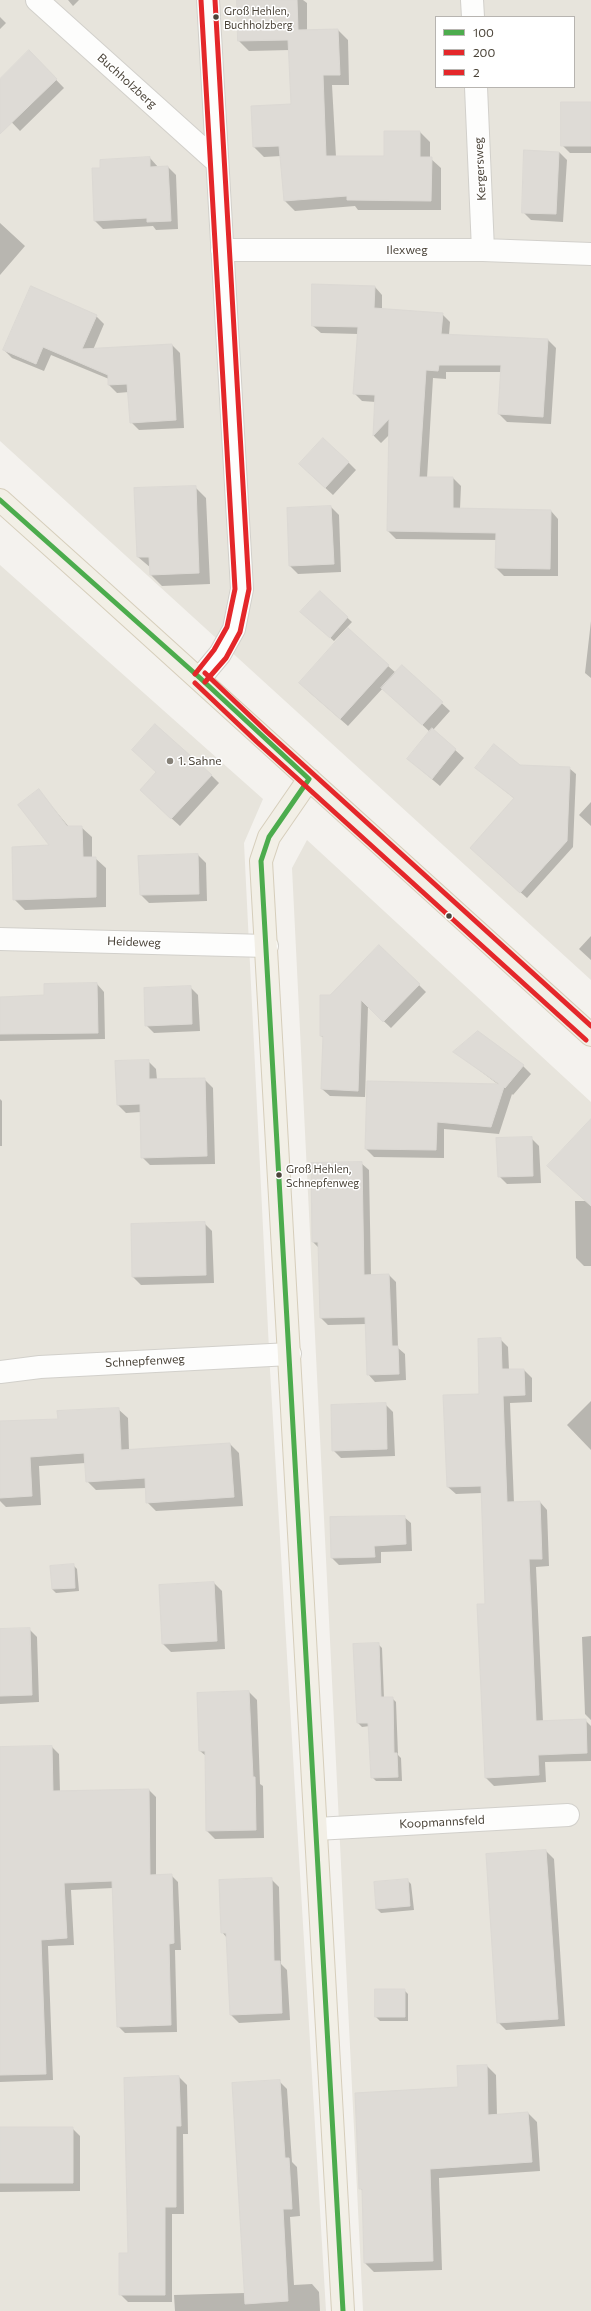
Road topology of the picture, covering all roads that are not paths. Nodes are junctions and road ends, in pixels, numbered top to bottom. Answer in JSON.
{"nodes":[{"id":1,"x":37,"y":0,"type":"edge"},
{"id":2,"x":208,"y":0,"type":"edge"},
{"id":3,"x":472,"y":0,"type":"edge"},
{"id":4,"x":473,"y":16,"type":"edge"},
{"id":5,"x":476,"y":88,"type":"edge"},
{"id":6,"x":217,"y":162,"type":"junction"},
{"id":7,"x":222,"y":250,"type":"junction"},
{"id":8,"x":483,"y":250,"type":"junction"},
{"id":9,"x":591,"y":254,"type":"edge"},
{"id":10,"x":0,"y":500,"type":"edge"},
{"id":11,"x":200,"y":678,"type":"junction"},
{"id":12,"x":309,"y":779,"type":"junction"},
{"id":13,"x":0,"y":939,"type":"edge"},
{"id":14,"x":268,"y":946,"type":"junction"},
{"id":15,"x":591,"y":1034,"type":"edge"},
{"id":16,"x":290,"y":1354,"type":"junction"},
{"id":17,"x":0,"y":1372,"type":"edge"},
{"id":18,"x":568,"y":1815,"type":"dead end"},
{"id":19,"x":316,"y":1829,"type":"junction"},
{"id":20,"x":343,"y":2311,"type":"edge"}],
"edges":[{"from":1,"to":6,"type":"street","name":"Buchholzberg"},
{"from":2,"to":6,"type":"street"},
{"from":3,"to":4,"type":"street"},
{"from":5,"to":8,"type":"street","name":"Kergersweg"},
{"from":6,"to":7,"type":"street"},
{"from":7,"to":8,"type":"street","name":"Ilexweg"},
{"from":7,"to":11,"type":"street"},
{"from":8,"to":9,"type":"street","name":"Ilexweg"},
{"from":10,"to":11,"type":"main road"},
{"from":11,"to":12,"type":"main road"},
{"from":12,"to":14,"type":"main road"},
{"from":12,"to":15,"type":"main road"},
{"from":13,"to":14,"type":"street","name":"Heideweg"},
{"from":14,"to":16,"type":"main road"},
{"from":16,"to":17,"type":"street","name":"Schnepfenweg"},
{"from":16,"to":19,"type":"main road"},
{"from":18,"to":19,"type":"street","name":"Koopmannsfeld"},
{"from":19,"to":20,"type":"main road"}]}
